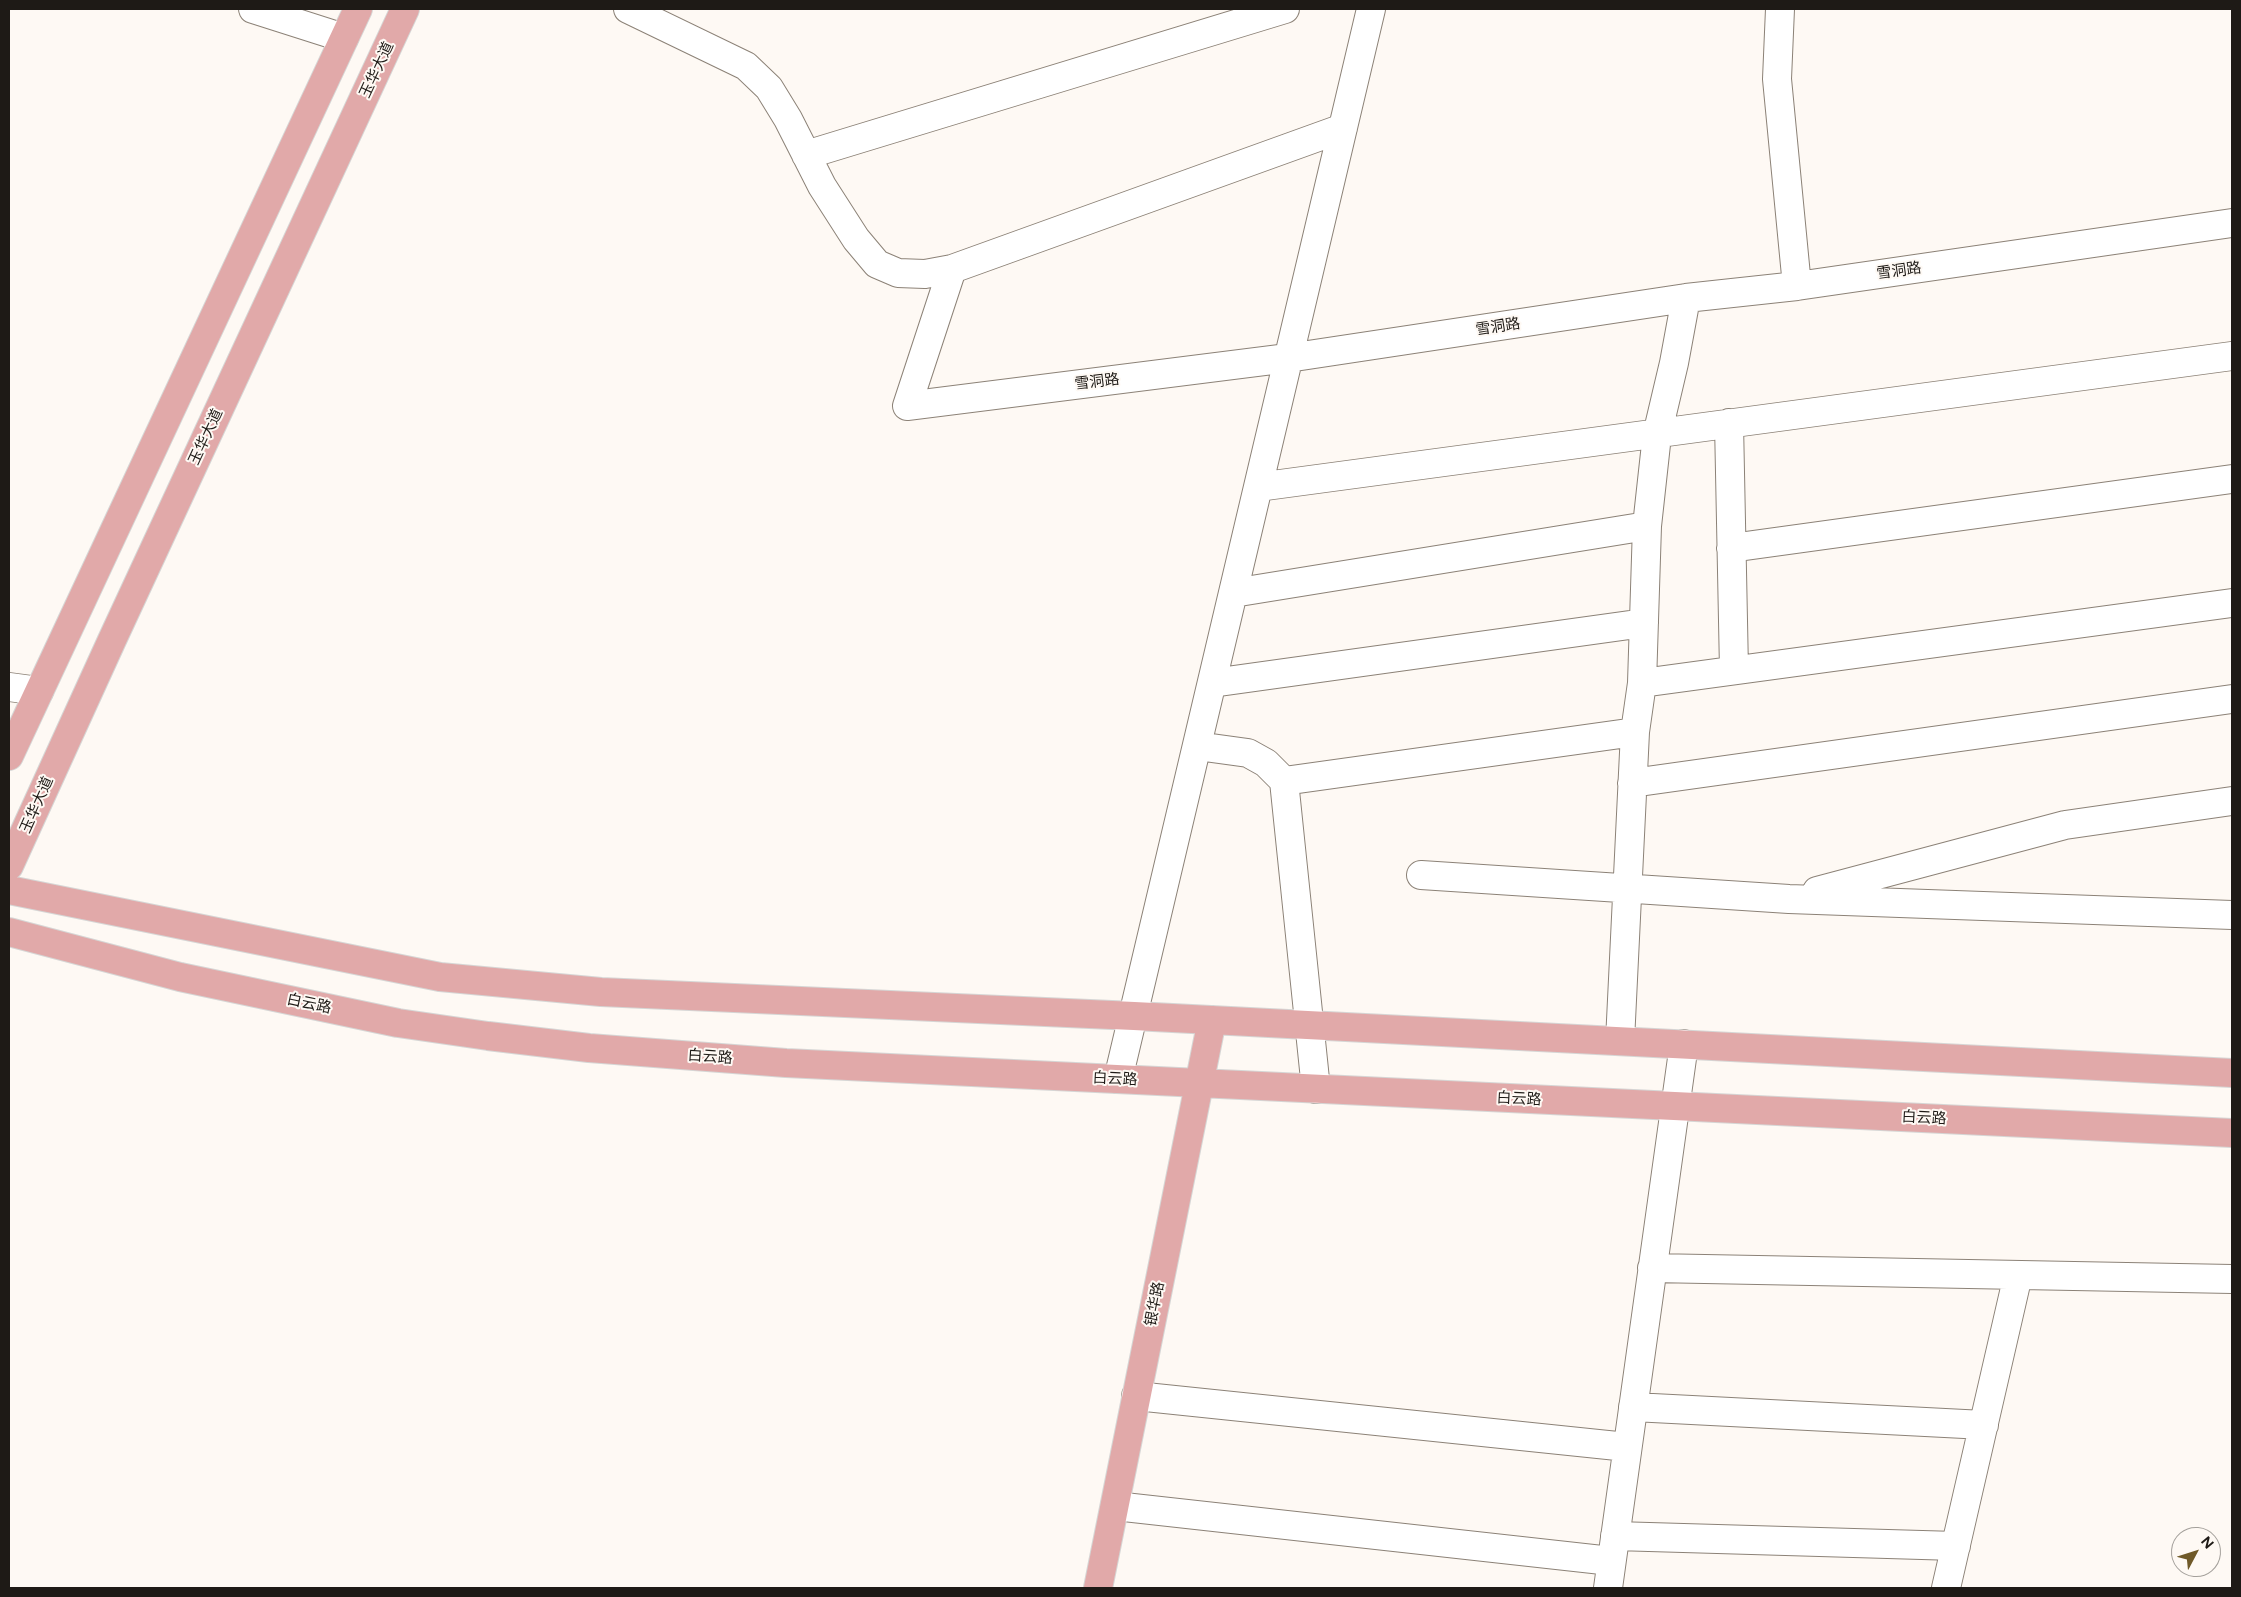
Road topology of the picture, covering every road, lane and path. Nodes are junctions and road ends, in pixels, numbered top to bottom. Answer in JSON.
{"nodes":[{"id":1,"x":358,"y":9,"type":"edge"},
{"id":2,"x":405,"y":9,"type":"edge"},
{"id":3,"x":628,"y":9,"type":"edge"},
{"id":4,"x":1284,"y":9,"type":"edge"},
{"id":5,"x":1370,"y":9,"type":"edge"},
{"id":6,"x":1780,"y":9,"type":"edge"},
{"id":7,"x":264,"y":10,"type":"edge"},
{"id":8,"x":344,"y":38,"type":"junction"},
{"id":9,"x":1343,"y":128,"type":"junction"},
{"id":10,"x":806,"y":155,"type":"junction"},
{"id":11,"x":2232,"y":223,"type":"edge"},
{"id":12,"x":952,"y":269,"type":"junction"},
{"id":13,"x":1797,"y":286,"type":"junction"},
{"id":14,"x":1686,"y":298,"type":"junction"},
{"id":15,"x":2232,"y":356,"type":"edge"},
{"id":16,"x":1288,"y":358,"type":"junction"},
{"id":17,"x":1729,"y":423,"type":"junction"},
{"id":18,"x":1657,"y":435,"type":"junction"},
{"id":19,"x":2232,"y":478,"type":"edge"},
{"id":20,"x":1258,"y":487,"type":"junction"},
{"id":21,"x":1647,"y":526,"type":"junction"},
{"id":22,"x":1731,"y":548,"type":"junction"},
{"id":23,"x":1233,"y":593,"type":"junction"},
{"id":24,"x":2232,"y":603,"type":"edge"},
{"id":25,"x":1644,"y":622,"type":"junction"},
{"id":26,"x":1734,"y":670,"type":"junction"},
{"id":27,"x":1212,"y":683,"type":"junction"},
{"id":28,"x":1642,"y":683,"type":"junction"},
{"id":29,"x":9,"y":686,"type":"edge"},
{"id":30,"x":39,"y":691,"type":"junction"},
{"id":31,"x":2232,"y":699,"type":"edge"},
{"id":32,"x":1635,"y":732,"type":"junction"},
{"id":33,"x":1197,"y":746,"type":"junction"},
{"id":34,"x":9,"y":756,"type":"edge"},
{"id":35,"x":1284,"y":781,"type":"junction"},
{"id":36,"x":1632,"y":783,"type":"junction"},
{"id":37,"x":2232,"y":802,"type":"edge"},
{"id":38,"x":9,"y":866,"type":"edge"},
{"id":39,"x":1421,"y":875,"type":"dead end"},
{"id":40,"x":1628,"y":889,"type":"junction"},
{"id":41,"x":9,"y":890,"type":"edge"},
{"id":42,"x":1789,"y":899,"type":"junction"},
{"id":43,"x":2232,"y":914,"type":"edge"},
{"id":44,"x":9,"y":932,"type":"edge"},
{"id":45,"x":1134,"y":1016,"type":"junction"},
{"id":46,"x":1212,"y":1020,"type":"junction"},
{"id":47,"x":1309,"y":1025,"type":"junction"},
{"id":48,"x":1620,"y":1041,"type":"junction"},
{"id":49,"x":1684,"y":1044,"type":"junction"},
{"id":50,"x":2232,"y":1073,"type":"edge"},
{"id":51,"x":1118,"y":1079,"type":"junction"},
{"id":52,"x":1199,"y":1083,"type":"junction"},
{"id":53,"x":1316,"y":1089,"type":"junction"},
{"id":54,"x":1675,"y":1106,"type":"junction"},
{"id":55,"x":2232,"y":1133,"type":"edge"},
{"id":56,"x":1652,"y":1268,"type":"junction"},
{"id":57,"x":2018,"y":1275,"type":"junction"},
{"id":58,"x":2232,"y":1279,"type":"edge"},
{"id":59,"x":1136,"y":1396,"type":"junction"},
{"id":60,"x":1633,"y":1407,"type":"junction"},
{"id":61,"x":1984,"y":1425,"type":"junction"},
{"id":62,"x":1628,"y":1447,"type":"junction"},
{"id":63,"x":1115,"y":1506,"type":"junction"},
{"id":64,"x":1956,"y":1546,"type":"junction"},
{"id":65,"x":1613,"y":1548,"type":"junction"},
{"id":66,"x":1098,"y":1588,"type":"edge"},
{"id":67,"x":1608,"y":1588,"type":"edge"},
{"id":68,"x":1946,"y":1588,"type":"edge"}],
"edges":[{"from":1,"to":8,"type":"main road"},
{"from":2,"to":38,"type":"main road","name":"玉华大道"},
{"from":3,"to":10,"type":"street"},
{"from":4,"to":10,"type":"street"},
{"from":5,"to":9,"type":"street"},
{"from":6,"to":13,"type":"street"},
{"from":7,"to":8,"type":"street"},
{"from":8,"to":30,"type":"main road"},
{"from":9,"to":12,"type":"street"},
{"from":9,"to":16,"type":"street"},
{"from":10,"to":12,"type":"street"},
{"from":11,"to":13,"type":"street","name":"雪洞路"},
{"from":12,"to":16,"type":"street","name":"雪洞路"},
{"from":13,"to":14,"type":"street","name":"雪洞路"},
{"from":14,"to":16,"type":"street","name":"雪洞路"},
{"from":14,"to":18,"type":"street"},
{"from":15,"to":17,"type":"street"},
{"from":16,"to":20,"type":"street"},
{"from":17,"to":18,"type":"street"},
{"from":17,"to":22,"type":"street"},
{"from":18,"to":20,"type":"street"},
{"from":18,"to":21,"type":"street"},
{"from":19,"to":22,"type":"street"},
{"from":20,"to":23,"type":"street"},
{"from":21,"to":23,"type":"street"},
{"from":21,"to":25,"type":"street"},
{"from":22,"to":26,"type":"street"},
{"from":23,"to":27,"type":"street"},
{"from":24,"to":26,"type":"street"},
{"from":25,"to":27,"type":"street"},
{"from":25,"to":28,"type":"street"},
{"from":26,"to":28,"type":"street"},
{"from":27,"to":33,"type":"street"},
{"from":28,"to":32,"type":"street"},
{"from":29,"to":30,"type":"street"},
{"from":30,"to":34,"type":"main road"},
{"from":31,"to":36,"type":"street"},
{"from":32,"to":35,"type":"street"},
{"from":32,"to":36,"type":"street"},
{"from":33,"to":35,"type":"street"},
{"from":33,"to":45,"type":"street"},
{"from":35,"to":47,"type":"street"},
{"from":36,"to":40,"type":"street"},
{"from":37,"to":42,"type":"street"},
{"from":39,"to":40,"type":"street"},
{"from":40,"to":42,"type":"street"},
{"from":40,"to":48,"type":"street"},
{"from":41,"to":45,"type":"main road"},
{"from":42,"to":43,"type":"street"},
{"from":44,"to":51,"type":"main road","name":"白云路"},
{"from":45,"to":46,"type":"main road"},
{"from":45,"to":51,"type":"street"},
{"from":46,"to":47,"type":"main road"},
{"from":46,"to":52,"type":"main road","name":"银华路"},
{"from":47,"to":48,"type":"main road"},
{"from":47,"to":53,"type":"street"},
{"from":48,"to":49,"type":"main road"},
{"from":49,"to":50,"type":"main road"},
{"from":49,"to":54,"type":"street"},
{"from":51,"to":52,"type":"main road","name":"白云路"},
{"from":52,"to":53,"type":"main road","name":"白云路"},
{"from":52,"to":59,"type":"main road","name":"银华路"},
{"from":53,"to":54,"type":"main road","name":"白云路"},
{"from":54,"to":55,"type":"main road","name":"白云路"},
{"from":54,"to":56,"type":"street"},
{"from":56,"to":57,"type":"street"},
{"from":56,"to":60,"type":"street"},
{"from":57,"to":58,"type":"street"},
{"from":57,"to":61,"type":"street"},
{"from":59,"to":62,"type":"street"},
{"from":59,"to":63,"type":"main road","name":"银华路"},
{"from":60,"to":61,"type":"street"},
{"from":60,"to":62,"type":"street"},
{"from":61,"to":64,"type":"street"},
{"from":62,"to":65,"type":"street"},
{"from":63,"to":65,"type":"street"},
{"from":63,"to":66,"type":"main road","name":"银华路"},
{"from":64,"to":65,"type":"street"},
{"from":64,"to":68,"type":"street"},
{"from":65,"to":67,"type":"street"}]}
